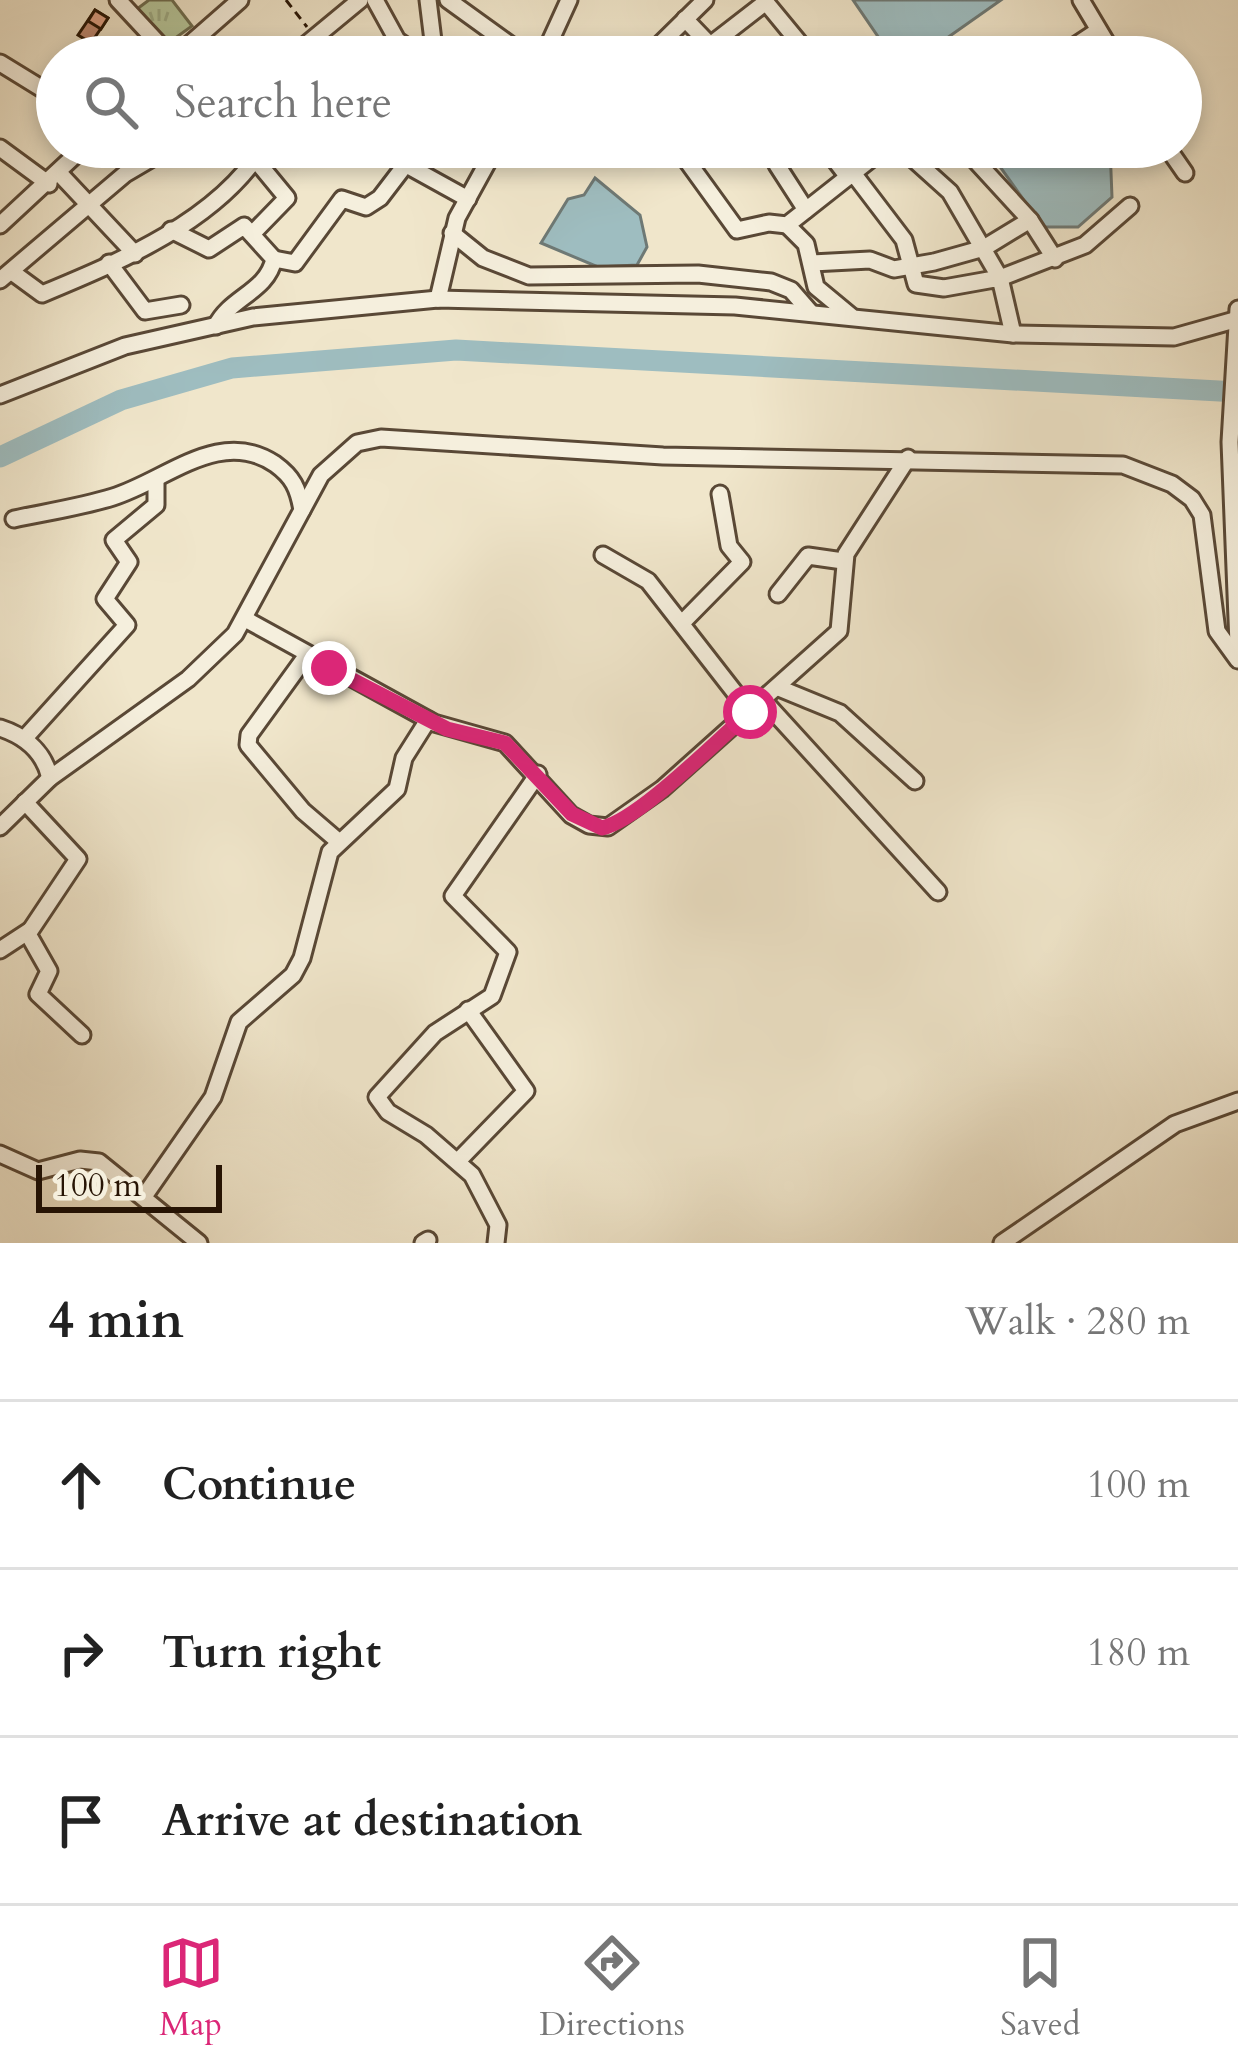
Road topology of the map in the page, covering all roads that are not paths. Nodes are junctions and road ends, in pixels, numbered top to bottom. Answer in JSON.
{"nodes":[{"id":1,"x":118,"y":0,"type":"edge"},
{"id":2,"x":240,"y":0,"type":"edge"},
{"id":3,"x":360,"y":0,"type":"edge"},
{"id":4,"x":375,"y":0,"type":"edge"},
{"id":5,"x":428,"y":0,"type":"edge"},
{"id":6,"x":448,"y":0,"type":"edge"},
{"id":7,"x":568,"y":0,"type":"edge"},
{"id":8,"x":705,"y":0,"type":"edge"},
{"id":9,"x":1081,"y":0,"type":"edge"},
{"id":10,"x":765,"y":1,"type":"edge"},
{"id":11,"x":685,"y":19,"type":"junction"},
{"id":12,"x":1096,"y":32,"type":"junction"},
{"id":13,"x":158,"y":36,"type":"edge"},
{"id":14,"x":199,"y":36,"type":"edge"},
{"id":15,"x":320,"y":36,"type":"edge"},
{"id":16,"x":396,"y":36,"type":"edge"},
{"id":17,"x":431,"y":36,"type":"edge"},
{"id":18,"x":497,"y":36,"type":"edge"},
{"id":19,"x":552,"y":36,"type":"edge"},
{"id":20,"x":668,"y":36,"type":"edge"},
{"id":21,"x":701,"y":36,"type":"edge"},
{"id":22,"x":721,"y":36,"type":"edge"},
{"id":23,"x":794,"y":36,"type":"edge"},
{"id":24,"x":1090,"y":36,"type":"edge"},
{"id":25,"x":1099,"y":36,"type":"edge"},
{"id":26,"x":0,"y":63,"type":"edge"},
{"id":27,"x":36,"y":85,"type":"edge"},
{"id":28,"x":0,"y":148,"type":"edge"},
{"id":29,"x":64,"y":168,"type":"edge"},
{"id":30,"x":135,"y":168,"type":"edge"},
{"id":31,"x":244,"y":168,"type":"edge"},
{"id":32,"x":269,"y":168,"type":"edge"},
{"id":33,"x":404,"y":168,"type":"edge"},
{"id":34,"x":412,"y":168,"type":"edge"},
{"id":35,"x":485,"y":168,"type":"edge"},
{"id":36,"x":692,"y":168,"type":"edge"},
{"id":37,"x":779,"y":168,"type":"edge"},
{"id":38,"x":844,"y":168,"type":"edge"},
{"id":39,"x":858,"y":168,"type":"edge"},
{"id":40,"x":928,"y":168,"type":"edge"},
{"id":41,"x":982,"y":168,"type":"edge"},
{"id":42,"x":1182,"y":168,"type":"edge"},
{"id":43,"x":1185,"y":173,"type":"dead end"},
{"id":44,"x":850,"y":175,"type":"junction"},
{"id":45,"x":54,"y":178,"type":"junction"},
{"id":46,"x":468,"y":200,"type":"junction"},
{"id":47,"x":1130,"y":206,"type":"dead end"},
{"id":48,"x":90,"y":208,"type":"junction"},
{"id":49,"x":806,"y":210,"type":"junction"},
{"id":50,"x":1030,"y":220,"type":"junction"},
{"id":51,"x":0,"y":225,"type":"edge"},
{"id":52,"x":787,"y":225,"type":"junction"},
{"id":53,"x":171,"y":230,"type":"junction"},
{"id":54,"x":253,"y":233,"type":"junction"},
{"id":55,"x":452,"y":233,"type":"junction"},
{"id":56,"x":984,"y":248,"type":"junction"},
{"id":57,"x":135,"y":254,"type":"junction"},
{"id":58,"x":274,"y":259,"type":"junction"},
{"id":59,"x":1054,"y":259,"type":"junction"},
{"id":60,"x":110,"y":263,"type":"junction"},
{"id":61,"x":812,"y":263,"type":"junction"},
{"id":62,"x":909,"y":267,"type":"junction"},
{"id":63,"x":6,"y":276,"type":"edge"},
{"id":64,"x":1000,"y":278,"type":"junction"},
{"id":65,"x":438,"y":299,"type":"junction"},
{"id":66,"x":181,"y":305,"type":"dead end"},
{"id":67,"x":811,"y":314,"type":"junction"},
{"id":68,"x":1237,"y":316,"type":"edge"},
{"id":69,"x":853,"y":318,"type":"junction"},
{"id":70,"x":217,"y":326,"type":"junction"},
{"id":71,"x":1013,"y":334,"type":"junction"},
{"id":72,"x":0,"y":395,"type":"edge"},
{"id":73,"x":908,"y":458,"type":"junction"},
{"id":74,"x":156,"y":479,"type":"junction"},
{"id":75,"x":1235,"y":484,"type":"edge"},
{"id":76,"x":720,"y":494,"type":"dead end"},
{"id":77,"x":302,"y":510,"type":"junction"},
{"id":78,"x":14,"y":519,"type":"dead end"},
{"id":79,"x":603,"y":555,"type":"dead end"},
{"id":80,"x":843,"y":561,"type":"junction"},
{"id":81,"x":778,"y":594,"type":"dead end"},
{"id":82,"x":245,"y":619,"type":"junction"},
{"id":83,"x":683,"y":622,"type":"junction"},
{"id":84,"x":1238,"y":644,"type":"edge"},
{"id":85,"x":307,"y":655,"type":"junction"},
{"id":86,"x":1238,"y":660,"type":"edge"},
{"id":87,"x":779,"y":688,"type":"junction"},
{"id":88,"x":757,"y":707,"type":"junction"},
{"id":89,"x":428,"y":720,"type":"junction"},
{"id":90,"x":0,"y":728,"type":"edge"},
{"id":91,"x":24,"y":739,"type":"junction"},
{"id":92,"x":538,"y":774,"type":"junction"},
{"id":93,"x":50,"y":778,"type":"junction"},
{"id":94,"x":915,"y":781,"type":"dead end"},
{"id":95,"x":25,"y":802,"type":"junction"},
{"id":96,"x":0,"y":827,"type":"edge"},
{"id":97,"x":338,"y":841,"type":"junction"},
{"id":98,"x":938,"y":892,"type":"dead end"},
{"id":99,"x":29,"y":931,"type":"junction"},
{"id":100,"x":0,"y":950,"type":"edge"},
{"id":101,"x":468,"y":1010,"type":"junction"},
{"id":102,"x":82,"y":1035,"type":"dead end"},
{"id":103,"x":1238,"y":1100,"type":"edge"},
{"id":104,"x":0,"y":1154,"type":"edge"},
{"id":105,"x":458,"y":1161,"type":"junction"},
{"id":106,"x":145,"y":1196,"type":"junction"},
{"id":107,"x":192,"y":1240,"type":"edge"},
{"id":108,"x":496,"y":1243,"type":"edge"},
{"id":109,"x":1002,"y":1243,"type":"edge"}],
"edges":[{"from":1,"to":13,"type":"street"},
{"from":2,"to":14,"type":"street"},
{"from":3,"to":15,"type":"street"},
{"from":4,"to":16,"type":"street"},
{"from":5,"to":17,"type":"street"},
{"from":6,"to":18,"type":"street"},
{"from":7,"to":19,"type":"street"},
{"from":8,"to":11,"type":"street"},
{"from":9,"to":12,"type":"street"},
{"from":10,"to":22,"type":"street"},
{"from":10,"to":23,"type":"street"},
{"from":11,"to":20,"type":"street"},
{"from":11,"to":21,"type":"street"},
{"from":12,"to":24,"type":"street"},
{"from":12,"to":25,"type":"street"},
{"from":26,"to":27,"type":"street"},
{"from":28,"to":45,"type":"street"},
{"from":29,"to":45,"type":"street"},
{"from":30,"to":48,"type":"street"},
{"from":31,"to":53,"type":"street"},
{"from":32,"to":54,"type":"street"},
{"from":33,"to":58,"type":"street"},
{"from":34,"to":46,"type":"street"},
{"from":35,"to":46,"type":"street"},
{"from":36,"to":52,"type":"street"},
{"from":37,"to":49,"type":"street"},
{"from":38,"to":44,"type":"street"},
{"from":39,"to":44,"type":"street"},
{"from":40,"to":56,"type":"street"},
{"from":41,"to":50,"type":"street"},
{"from":42,"to":43,"type":"street"},
{"from":44,"to":49,"type":"street"},
{"from":44,"to":62,"type":"street"},
{"from":45,"to":48,"type":"street"},
{"from":45,"to":51,"type":"street"},
{"from":46,"to":55,"type":"street"},
{"from":47,"to":59,"type":"street"},
{"from":48,"to":57,"type":"street"},
{"from":48,"to":63,"type":"street"},
{"from":49,"to":52,"type":"street"},
{"from":50,"to":56,"type":"street"},
{"from":50,"to":59,"type":"street"},
{"from":52,"to":61,"type":"street"},
{"from":53,"to":54,"type":"street"},
{"from":53,"to":57,"type":"street"},
{"from":54,"to":58,"type":"street"},
{"from":55,"to":65,"type":"street"},
{"from":55,"to":67,"type":"street"},
{"from":56,"to":62,"type":"street"},
{"from":56,"to":64,"type":"street"},
{"from":57,"to":60,"type":"street"},
{"from":58,"to":70,"type":"street"},
{"from":59,"to":64,"type":"street"},
{"from":60,"to":63,"type":"street"},
{"from":60,"to":66,"type":"street"},
{"from":61,"to":62,"type":"street"},
{"from":61,"to":69,"type":"street"},
{"from":62,"to":64,"type":"street"},
{"from":64,"to":71,"type":"street"},
{"from":65,"to":67,"type":"street"},
{"from":65,"to":70,"type":"street"},
{"from":67,"to":69,"type":"street"},
{"from":68,"to":71,"type":"street"},
{"from":68,"to":75,"type":"street"},
{"from":69,"to":71,"type":"street"},
{"from":70,"to":72,"type":"street"},
{"from":73,"to":77,"type":"street"},
{"from":73,"to":80,"type":"street"},
{"from":73,"to":86,"type":"street"},
{"from":74,"to":77,"type":"street"},
{"from":74,"to":78,"type":"street"},
{"from":74,"to":91,"type":"street"},
{"from":75,"to":84,"type":"street"},
{"from":76,"to":83,"type":"street"},
{"from":77,"to":82,"type":"street"},
{"from":79,"to":83,"type":"street"},
{"from":80,"to":81,"type":"street"},
{"from":80,"to":87,"type":"street"},
{"from":82,"to":85,"type":"street"},
{"from":82,"to":93,"type":"street"},
{"from":83,"to":88,"type":"street"},
{"from":85,"to":89,"type":"street"},
{"from":85,"to":97,"type":"street"},
{"from":87,"to":88,"type":"street"},
{"from":87,"to":94,"type":"street"},
{"from":88,"to":92,"type":"street"},
{"from":88,"to":98,"type":"street"},
{"from":89,"to":92,"type":"street"},
{"from":89,"to":97,"type":"street"},
{"from":90,"to":91,"type":"street"},
{"from":91,"to":93,"type":"street"},
{"from":92,"to":101,"type":"street"},
{"from":93,"to":95,"type":"street"},
{"from":95,"to":96,"type":"street"},
{"from":95,"to":99,"type":"street"},
{"from":97,"to":106,"type":"street"},
{"from":99,"to":100,"type":"street"},
{"from":99,"to":102,"type":"street"},
{"from":101,"to":105,"type":"street"},
{"from":101,"to":105,"type":"street"},
{"from":103,"to":109,"type":"street"},
{"from":104,"to":106,"type":"street"},
{"from":105,"to":108,"type":"street"},
{"from":106,"to":107,"type":"street"}]}
